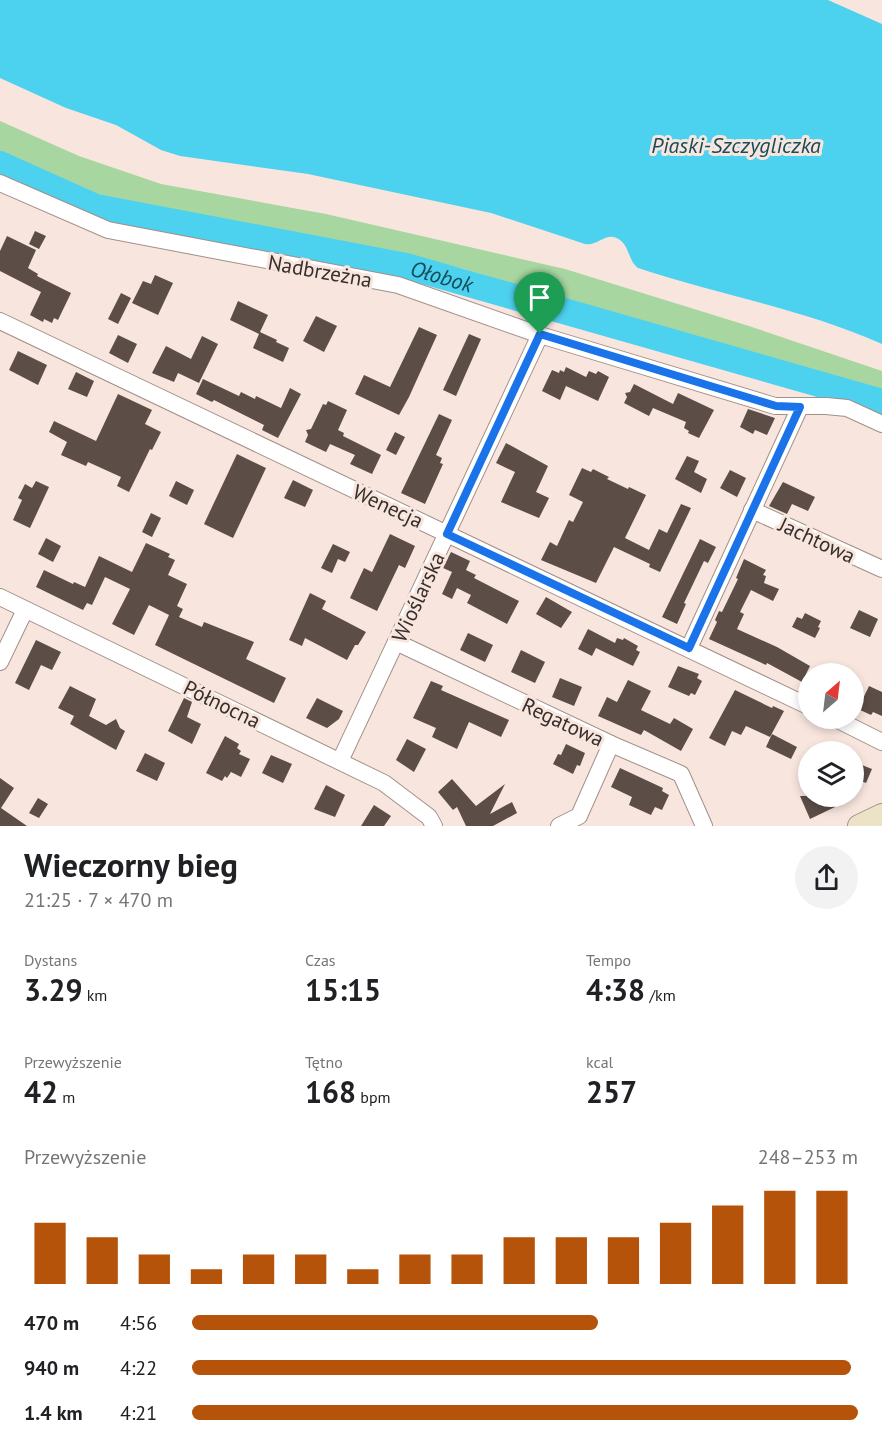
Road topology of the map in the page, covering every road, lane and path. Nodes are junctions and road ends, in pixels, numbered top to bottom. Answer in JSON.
{"nodes":[{"id":1,"x":0,"y":183,"type":"edge"},
{"id":2,"x":0,"y":321,"type":"edge"},
{"id":3,"x":540,"y":334,"type":"junction"},
{"id":4,"x":800,"y":407,"type":"junction"},
{"id":5,"x":882,"y":424,"type":"edge"},
{"id":6,"x":752,"y":510,"type":"junction"},
{"id":7,"x":447,"y":534,"type":"junction"},
{"id":8,"x":882,"y":569,"type":"edge"},
{"id":9,"x":0,"y":597,"type":"edge"},
{"id":10,"x":25,"y":609,"type":"junction"},
{"id":11,"x":396,"y":642,"type":"junction"},
{"id":12,"x":689,"y":648,"type":"junction"},
{"id":13,"x":0,"y":662,"type":"edge"},
{"id":14,"x":798,"y":701,"type":"edge"},
{"id":15,"x":856,"y":729,"type":"edge"},
{"id":16,"x":882,"y":742,"type":"edge"},
{"id":17,"x":611,"y":744,"type":"junction"},
{"id":18,"x":340,"y":761,"type":"junction"},
{"id":19,"x":882,"y":815,"type":"edge"},
{"id":20,"x":434,"y":826,"type":"edge"},
{"id":21,"x":559,"y":826,"type":"edge"},
{"id":22,"x":704,"y":826,"type":"edge"},
{"id":23,"x":860,"y":826,"type":"edge"}],
"edges":[{"from":1,"to":3,"type":"street","name":"Nadbrzeżna"},
{"from":2,"to":7,"type":"street","name":"Wenecja"},
{"from":3,"to":4,"type":"street","name":"Nadbrzeżna"},
{"from":3,"to":7,"type":"street","name":"Wioślarska"},
{"from":4,"to":5,"type":"street","name":"Nadbrzeżna"},
{"from":4,"to":6,"type":"street"},
{"from":6,"to":8,"type":"street","name":"Jachtowa"},
{"from":6,"to":12,"type":"street"},
{"from":7,"to":11,"type":"street","name":"Wioślarska"},
{"from":7,"to":12,"type":"street","name":"Wenecja"},
{"from":9,"to":10,"type":"street","name":"Północna"},
{"from":10,"to":13,"type":"street"},
{"from":10,"to":18,"type":"street","name":"Północna"},
{"from":11,"to":17,"type":"street","name":"Regatowa"},
{"from":11,"to":18,"type":"street","name":"Wioślarska"},
{"from":12,"to":14,"type":"street","name":"Wenecja"},
{"from":15,"to":16,"type":"street"},
{"from":17,"to":21,"type":"street"},
{"from":17,"to":22,"type":"street","name":"Regatowa"},
{"from":18,"to":20,"type":"street","name":"Północna"},
{"from":19,"to":23,"type":"street"}]}
